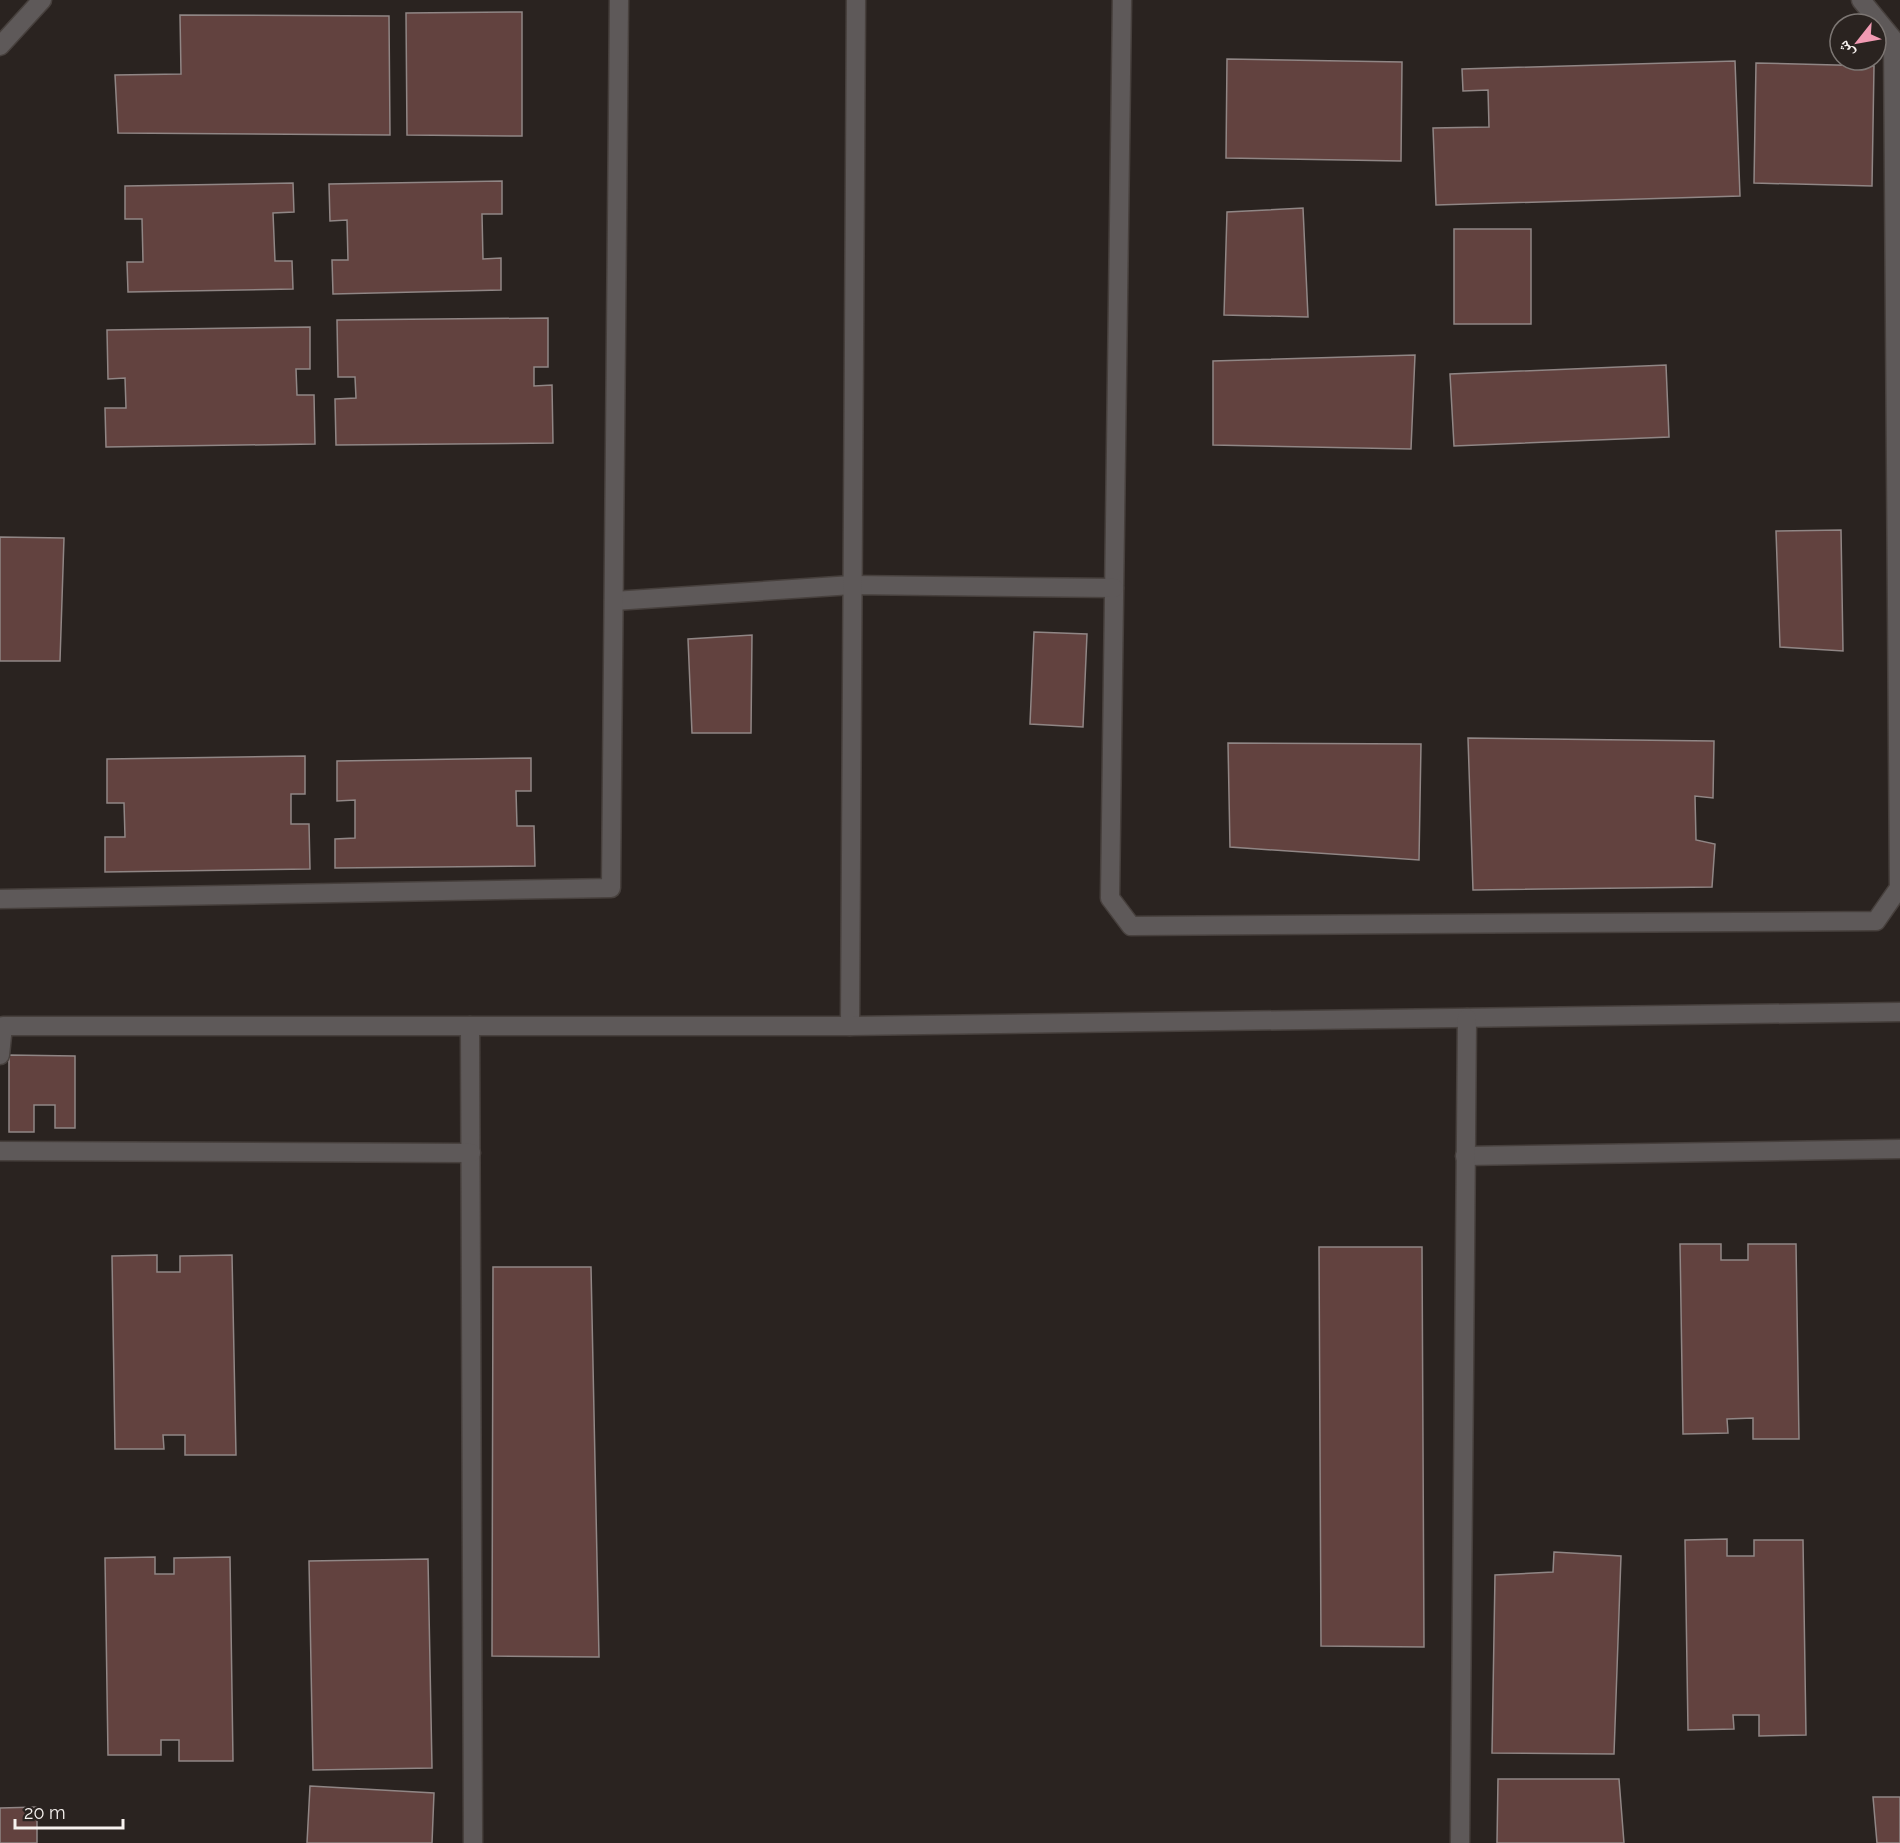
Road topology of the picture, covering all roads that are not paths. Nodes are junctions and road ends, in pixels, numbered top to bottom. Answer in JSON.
{"nodes":[{"id":1,"x":42,"y":0,"type":"edge"},
{"id":2,"x":618,"y":0,"type":"edge"},
{"id":3,"x":856,"y":0,"type":"edge"},
{"id":4,"x":1122,"y":0,"type":"edge"},
{"id":5,"x":1861,"y":0,"type":"edge"},
{"id":6,"x":0,"y":46,"type":"edge"},
{"id":7,"x":852,"y":585,"type":"junction"},
{"id":8,"x":1114,"y":588,"type":"junction"},
{"id":9,"x":614,"y":601,"type":"junction"},
{"id":10,"x":0,"y":899,"type":"edge"},
{"id":11,"x":1900,"y":1012,"type":"edge"},
{"id":12,"x":1467,"y":1018,"type":"junction"},
{"id":13,"x":470,"y":1026,"type":"junction"},
{"id":14,"x":850,"y":1026,"type":"junction"},
{"id":15,"x":0,"y":1055,"type":"edge"},
{"id":16,"x":1900,"y":1149,"type":"edge"},
{"id":17,"x":0,"y":1151,"type":"edge"},
{"id":18,"x":471,"y":1153,"type":"junction"},
{"id":19,"x":1465,"y":1156,"type":"junction"},
{"id":20,"x":473,"y":1843,"type":"edge"},
{"id":21,"x":1460,"y":1843,"type":"edge"}],
"edges":[{"from":1,"to":6,"type":"street"},
{"from":2,"to":9,"type":"street"},
{"from":3,"to":7,"type":"street"},
{"from":4,"to":8,"type":"street"},
{"from":5,"to":8,"type":"street"},
{"from":7,"to":8,"type":"street"},
{"from":7,"to":9,"type":"street"},
{"from":7,"to":14,"type":"street"},
{"from":9,"to":10,"type":"street"},
{"from":11,"to":12,"type":"street"},
{"from":12,"to":14,"type":"street"},
{"from":12,"to":19,"type":"street"},
{"from":13,"to":14,"type":"street"},
{"from":13,"to":15,"type":"street"},
{"from":13,"to":18,"type":"street"},
{"from":16,"to":19,"type":"street"},
{"from":17,"to":18,"type":"street"},
{"from":18,"to":20,"type":"street"},
{"from":19,"to":21,"type":"street"}]}
